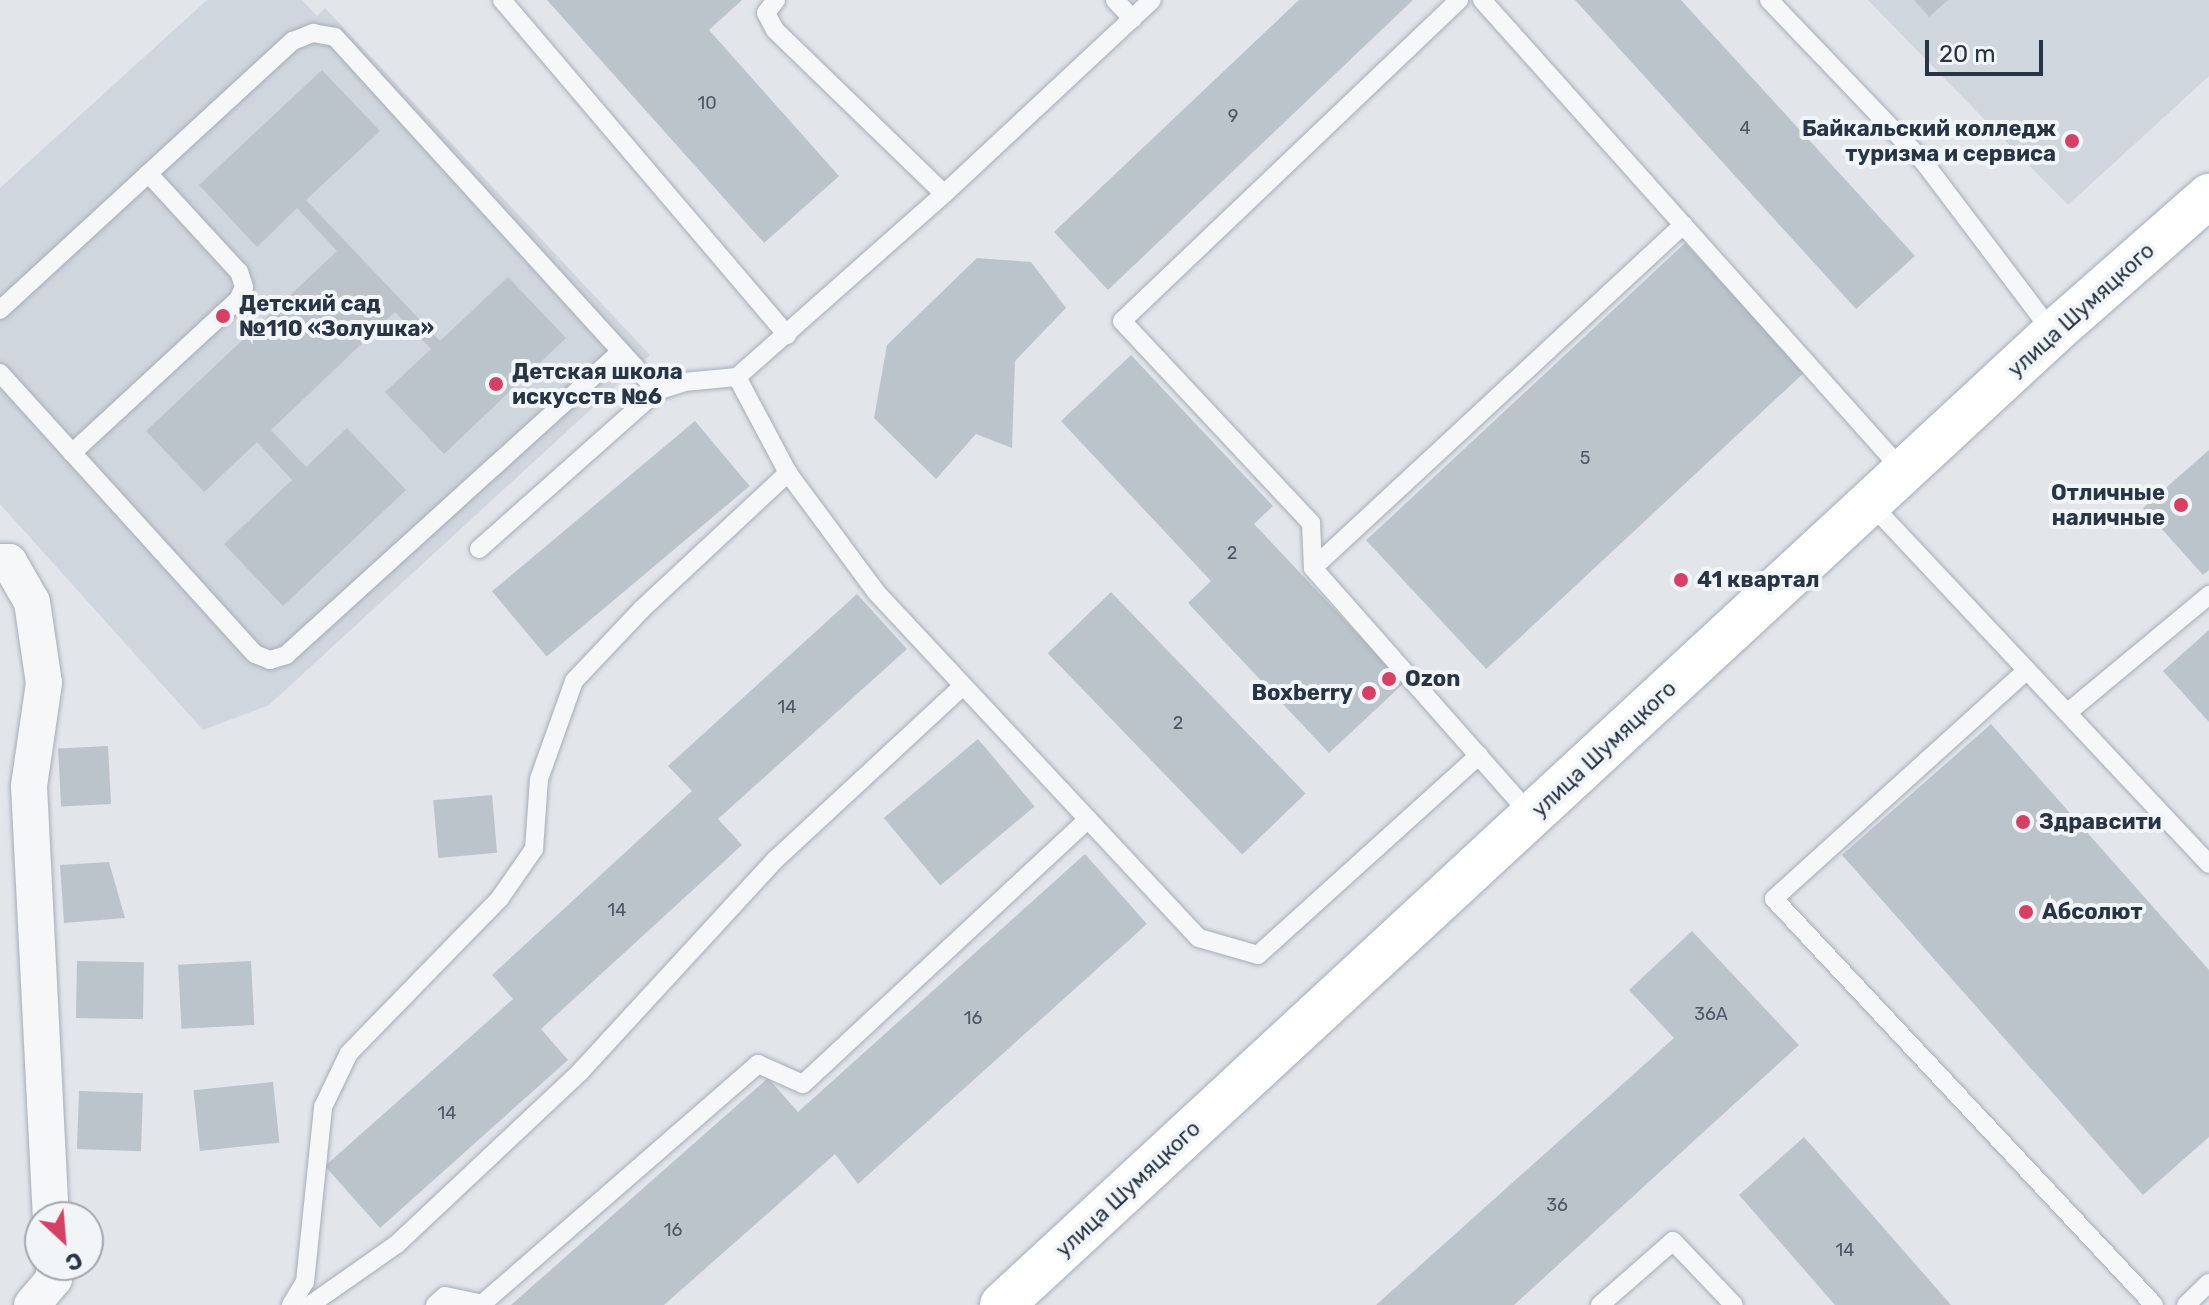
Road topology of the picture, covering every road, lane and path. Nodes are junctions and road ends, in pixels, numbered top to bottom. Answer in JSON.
{"nodes":[{"id":1,"x":502,"y":0,"type":"edge"},
{"id":2,"x":776,"y":0,"type":"edge"},
{"id":3,"x":1115,"y":0,"type":"edge"},
{"id":4,"x":1152,"y":0,"type":"edge"},
{"id":5,"x":1459,"y":0,"type":"edge"},
{"id":6,"x":1482,"y":0,"type":"edge"},
{"id":7,"x":1769,"y":0,"type":"edge"},
{"id":8,"x":1133,"y":19,"type":"junction"},
{"id":9,"x":148,"y":173,"type":"junction"},
{"id":10,"x":944,"y":194,"type":"junction"},
{"id":11,"x":2209,"y":196,"type":"edge"},
{"id":12,"x":1683,"y":225,"type":"junction"},
{"id":13,"x":0,"y":310,"type":"edge"},
{"id":14,"x":2053,"y":333,"type":"junction"},
{"id":15,"x":787,"y":335,"type":"junction"},
{"id":16,"x":621,"y":351,"type":"junction"},
{"id":17,"x":0,"y":373,"type":"edge"},
{"id":18,"x":737,"y":377,"type":"junction"},
{"id":19,"x":657,"y":391,"type":"junction"},
{"id":20,"x":72,"y":453,"type":"junction"},
{"id":21,"x":1904,"y":472,"type":"junction"},
{"id":22,"x":788,"y":473,"type":"junction"},
{"id":23,"x":1870,"y":503,"type":"junction"},
{"id":24,"x":479,"y":549,"type":"dead end"},
{"id":25,"x":0,"y":562,"type":"edge"},
{"id":26,"x":1313,"y":568,"type":"junction"},
{"id":27,"x":2209,"y":595,"type":"edge"},
{"id":28,"x":2027,"y":670,"type":"junction"},
{"id":29,"x":963,"y":686,"type":"junction"},
{"id":30,"x":2067,"y":713,"type":"junction"},
{"id":31,"x":1479,"y":755,"type":"junction"},
{"id":32,"x":1531,"y":815,"type":"junction"},
{"id":33,"x":1088,"y":819,"type":"junction"},
{"id":34,"x":2209,"y":864,"type":"edge"},
{"id":35,"x":50,"y":1201,"type":"edge"},
{"id":36,"x":52,"y":1281,"type":"edge"},
{"id":37,"x":2209,"y":1283,"type":"edge"},
{"id":38,"x":32,"y":1305,"type":"edge"},
{"id":39,"x":291,"y":1305,"type":"edge"},
{"id":40,"x":310,"y":1305,"type":"edge"},
{"id":41,"x":435,"y":1305,"type":"edge"},
{"id":42,"x":1002,"y":1305,"type":"edge"},
{"id":43,"x":1600,"y":1305,"type":"edge"},
{"id":44,"x":1734,"y":1305,"type":"edge"},
{"id":45,"x":2154,"y":1305,"type":"edge"},
{"id":46,"x":2186,"y":1305,"type":"edge"}],
"edges":[{"from":1,"to":15,"type":"lane"},
{"from":2,"to":10,"type":"lane"},
{"from":3,"to":8,"type":"lane"},
{"from":4,"to":8,"type":"lane"},
{"from":5,"to":26,"type":"lane"},
{"from":6,"to":12,"type":"lane"},
{"from":7,"to":14,"type":"lane"},
{"from":8,"to":10,"type":"lane"},
{"from":9,"to":13,"type":"lane"},
{"from":9,"to":16,"type":"lane"},
{"from":9,"to":20,"type":"lane"},
{"from":10,"to":15,"type":"lane"},
{"from":11,"to":14,"type":"main road","name":"улица Шумяцкого"},
{"from":12,"to":21,"type":"lane"},
{"from":12,"to":26,"type":"lane"},
{"from":14,"to":21,"type":"main road","name":"улица Шумяцкого"},
{"from":15,"to":18,"type":"lane"},
{"from":16,"to":19,"type":"lane"},
{"from":16,"to":20,"type":"lane"},
{"from":17,"to":20,"type":"lane"},
{"from":18,"to":19,"type":"lane"},
{"from":18,"to":22,"type":"lane"},
{"from":19,"to":24,"type":"lane"},
{"from":21,"to":23,"type":"main road","name":"улица Шумяцкого"},
{"from":22,"to":29,"type":"lane"},
{"from":22,"to":39,"type":"lane"},
{"from":23,"to":28,"type":"lane"},
{"from":23,"to":32,"type":"main road","name":"улица Шумяцкого"},
{"from":25,"to":35,"type":"street"},
{"from":26,"to":31,"type":"lane"},
{"from":27,"to":30,"type":"lane"},
{"from":28,"to":30,"type":"lane"},
{"from":28,"to":45,"type":"lane"},
{"from":29,"to":33,"type":"lane"},
{"from":29,"to":40,"type":"lane"},
{"from":30,"to":34,"type":"lane"},
{"from":31,"to":32,"type":"lane"},
{"from":31,"to":33,"type":"lane"},
{"from":32,"to":42,"type":"main road","name":"улица Шумяцкого"},
{"from":33,"to":41,"type":"lane"},
{"from":36,"to":38,"type":"street"},
{"from":37,"to":46,"type":"lane"},
{"from":43,"to":44,"type":"lane"}]}
